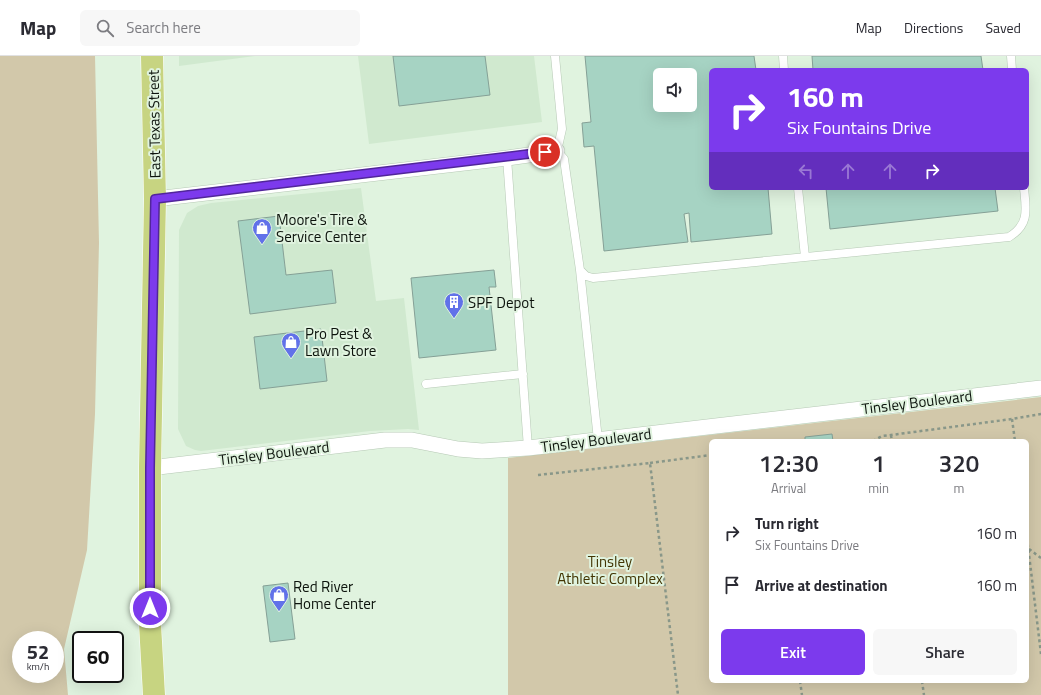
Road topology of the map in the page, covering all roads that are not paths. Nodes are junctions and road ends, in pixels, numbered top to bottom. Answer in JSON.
{"nodes":[{"id":1,"x":152,"y":56,"type":"edge"},
{"id":2,"x":555,"y":56,"type":"edge"},
{"id":3,"x":783,"y":56,"type":"edge"},
{"id":4,"x":1010,"y":56,"type":"edge"},
{"id":5,"x":784,"y":68,"type":"edge"},
{"id":6,"x":1012,"y":68,"type":"edge"},
{"id":7,"x":557,"y":151,"type":"junction"},
{"id":8,"x":507,"y":158,"type":"junction"},
{"id":9,"x":798,"y":190,"type":"edge"},
{"id":10,"x":1024,"y":190,"type":"edge"},
{"id":11,"x":155,"y":199,"type":"junction"},
{"id":12,"x":805,"y":257,"type":"junction"},
{"id":13,"x":580,"y":270,"type":"junction"},
{"id":14,"x":523,"y":374,"type":"junction"},
{"id":15,"x":426,"y":384,"type":"dead end"},
{"id":16,"x":1041,"y":388,"type":"edge"},
{"id":17,"x":598,"y":440,"type":"junction"},
{"id":18,"x":528,"y":448,"type":"junction"},
{"id":19,"x":150,"y":468,"type":"junction"},
{"id":20,"x":150,"y":624,"type":"junction"},
{"id":21,"x":142,"y":695,"type":"edge"},
{"id":22,"x":154,"y":695,"type":"edge"}],
"edges":[{"from":1,"to":11,"type":"main road","name":"East Texas Street"},
{"from":2,"to":7,"type":"lane"},
{"from":3,"to":5,"type":"lane"},
{"from":4,"to":6,"type":"lane"},
{"from":7,"to":8,"type":"street"},
{"from":7,"to":13,"type":"lane"},
{"from":8,"to":11,"type":"street"},
{"from":8,"to":14,"type":"lane"},
{"from":9,"to":12,"type":"lane"},
{"from":10,"to":12,"type":"lane"},
{"from":11,"to":19,"type":"main road","name":"East Texas Street"},
{"from":12,"to":13,"type":"lane"},
{"from":13,"to":17,"type":"lane"},
{"from":14,"to":15,"type":"lane"},
{"from":14,"to":18,"type":"lane"},
{"from":16,"to":17,"type":"street","name":"Tinsley Boulevard"},
{"from":17,"to":18,"type":"street","name":"Tinsley Boulevard"},
{"from":18,"to":19,"type":"street","name":"Tinsley Boulevard"},
{"from":19,"to":20,"type":"main road","name":"East Texas Street"},
{"from":20,"to":21,"type":"main road","name":"East Texas Street"},
{"from":20,"to":22,"type":"main road","name":"East Texas Street"}]}
